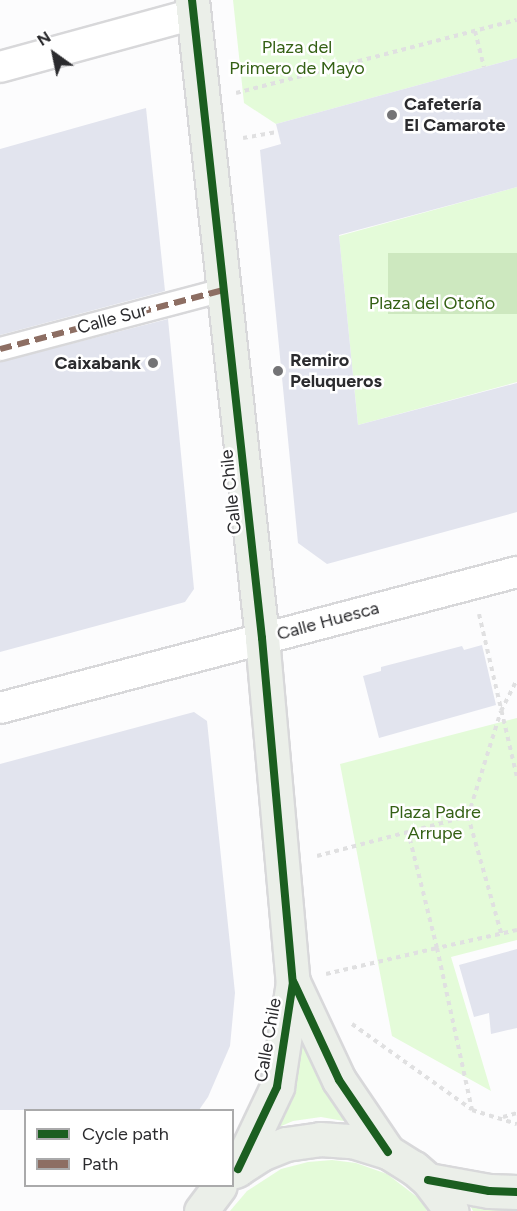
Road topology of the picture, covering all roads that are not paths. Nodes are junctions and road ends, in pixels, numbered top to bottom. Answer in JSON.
{"nodes":[{"id":1,"x":193,"y":7,"type":"edge"},
{"id":2,"x":0,"y":67,"type":"edge"},
{"id":3,"x":223,"y":290,"type":"junction"},
{"id":4,"x":0,"y":349,"type":"edge"},
{"id":5,"x":517,"y":572,"type":"edge"},
{"id":6,"x":262,"y":638,"type":"junction"},
{"id":7,"x":0,"y":708,"type":"edge"},
{"id":8,"x":293,"y":982,"type":"junction"},
{"id":9,"x":388,"y":1152,"type":"junction"},
{"id":10,"x":234,"y":1168,"type":"edge"},
{"id":11,"x":234,"y":1173,"type":"edge"},
{"id":12,"x":428,"y":1180,"type":"junction"},
{"id":13,"x":221,"y":1187,"type":"edge"},
{"id":14,"x":517,"y":1192,"type":"edge"},
{"id":15,"x":201,"y":1211,"type":"edge"},
{"id":16,"x":451,"y":1211,"type":"edge"}],
"edges":[{"from":1,"to":2,"type":"street"},
{"from":1,"to":3,"type":"main road","name":"Calle Chile"},
{"from":3,"to":4,"type":"street","name":"Calle Sur"},
{"from":3,"to":6,"type":"main road","name":"Calle Chile"},
{"from":5,"to":6,"type":"street","name":"Calle Huesca"},
{"from":6,"to":7,"type":"street","name":"Calle Huesca"},
{"from":6,"to":8,"type":"main road","name":"Calle Chile"},
{"from":8,"to":9,"type":"main road","name":"Calle Chile"},
{"from":8,"to":10,"type":"main road","name":"Calle Chile"},
{"from":9,"to":11,"type":"main road"},
{"from":9,"to":12,"type":"main road"},
{"from":12,"to":14,"type":"main road"},
{"from":12,"to":16,"type":"main road"},
{"from":13,"to":15,"type":"main road"}]}
